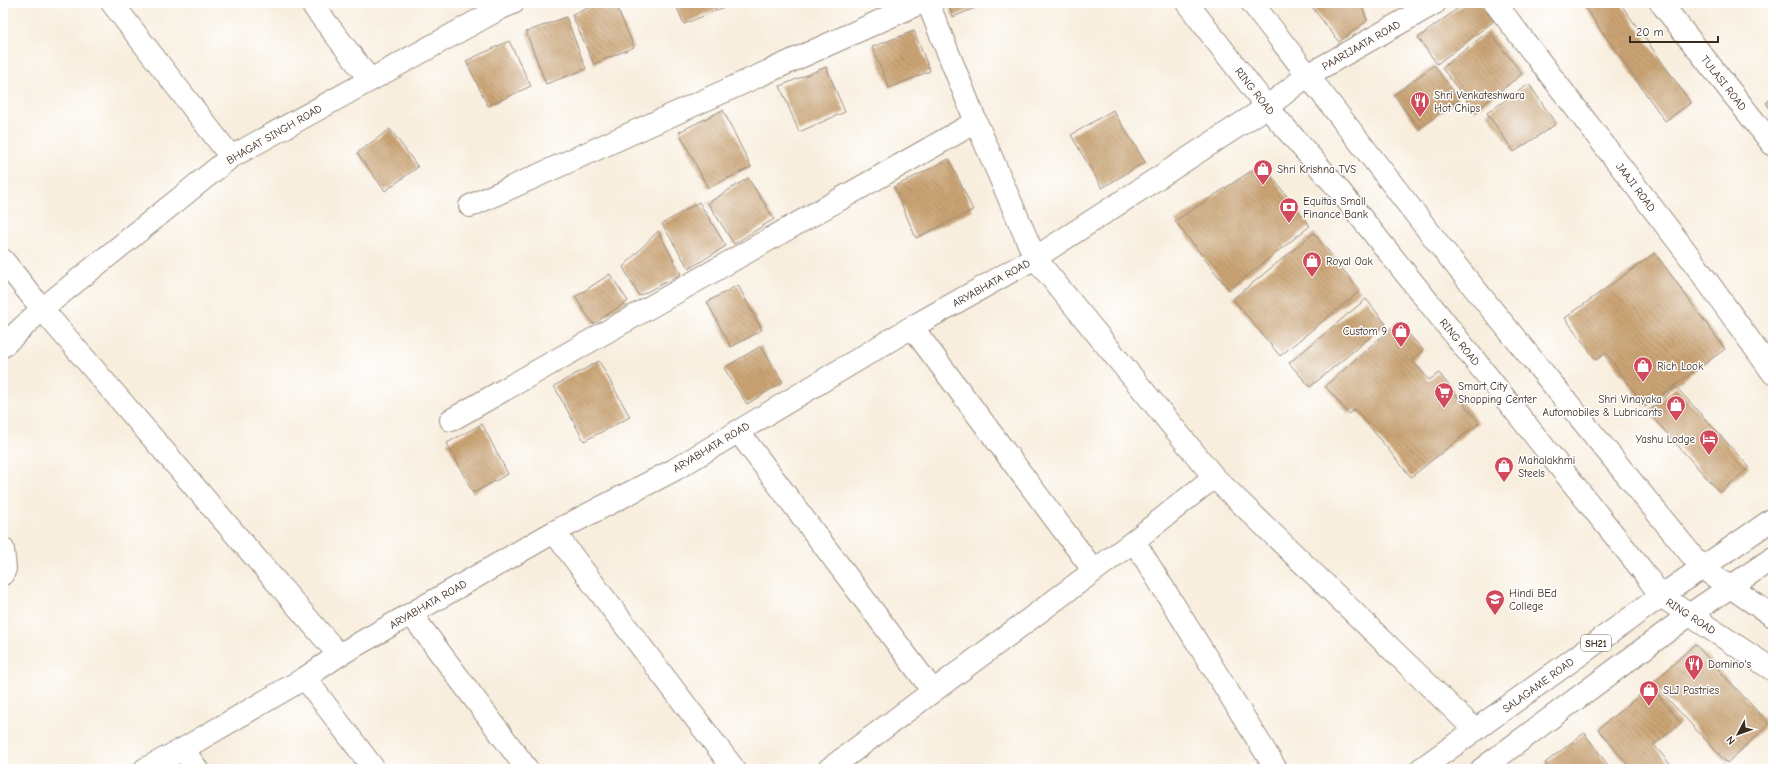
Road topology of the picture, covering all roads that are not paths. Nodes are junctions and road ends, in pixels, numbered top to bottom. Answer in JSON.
{"nodes":[{"id":1,"x":112,"y":3,"type":"edge"},
{"id":2,"x":311,"y":3,"type":"edge"},
{"id":3,"x":920,"y":3,"type":"edge"},
{"id":4,"x":928,"y":3,"type":"edge"},
{"id":5,"x":1187,"y":3,"type":"edge"},
{"id":6,"x":1252,"y":3,"type":"edge"},
{"id":7,"x":1435,"y":3,"type":"edge"},
{"id":8,"x":1495,"y":3,"type":"edge"},
{"id":9,"x":1661,"y":3,"type":"edge"},
{"id":10,"x":502,"y":5,"type":"edge"},
{"id":11,"x":1308,"y":75,"type":"junction"},
{"id":12,"x":370,"y":80,"type":"junction"},
{"id":13,"x":1268,"y":108,"type":"junction"},
{"id":14,"x":976,"y":122,"type":"junction"},
{"id":15,"x":1773,"y":145,"type":"edge"},
{"id":16,"x":231,"y":157,"type":"junction"},
{"id":17,"x":470,"y":206,"type":"dead end"},
{"id":18,"x":1035,"y":258,"type":"junction"},
{"id":19,"x":3,"y":260,"type":"edge"},
{"id":20,"x":42,"y":309,"type":"junction"},
{"id":21,"x":912,"y":327,"type":"junction"},
{"id":22,"x":3,"y":346,"type":"edge"},
{"id":23,"x":1773,"y":373,"type":"edge"},
{"id":24,"x":451,"y":420,"type":"dead end"},
{"id":25,"x":738,"y":431,"type":"junction"},
{"id":26,"x":1214,"y":477,"type":"junction"},
{"id":27,"x":1773,"y":518,"type":"edge"},
{"id":28,"x":554,"y":532,"type":"junction"},
{"id":29,"x":1134,"y":541,"type":"junction"},
{"id":30,"x":3,"y":549,"type":"edge"},
{"id":31,"x":1773,"y":558,"type":"edge"},
{"id":32,"x":1702,"y":568,"type":"junction"},
{"id":33,"x":1094,"y":571,"type":"junction"},
{"id":34,"x":3,"y":574,"type":"edge"},
{"id":35,"x":1731,"y":587,"type":"junction"},
{"id":36,"x":1661,"y":596,"type":"junction"},
{"id":37,"x":411,"y":614,"type":"junction"},
{"id":38,"x":1689,"y":616,"type":"junction"},
{"id":39,"x":1773,"y":616,"type":"edge"},
{"id":40,"x":339,"y":655,"type":"junction"},
{"id":41,"x":1773,"y":670,"type":"edge"},
{"id":42,"x":305,"y":678,"type":"junction"},
{"id":43,"x":933,"y":691,"type":"junction"},
{"id":44,"x":1475,"y":730,"type":"junction"},
{"id":45,"x":184,"y":750,"type":"junction"},
{"id":46,"x":145,"y":769,"type":"edge"},
{"id":47,"x":197,"y":769,"type":"edge"},
{"id":48,"x":374,"y":769,"type":"edge"},
{"id":49,"x":527,"y":769,"type":"edge"},
{"id":50,"x":734,"y":769,"type":"edge"},
{"id":51,"x":829,"y":769,"type":"edge"},
{"id":52,"x":1276,"y":769,"type":"edge"},
{"id":53,"x":1421,"y":769,"type":"edge"},
{"id":54,"x":1482,"y":769,"type":"edge"}],
"edges":[{"from":1,"to":16,"type":"street"},
{"from":2,"to":12,"type":"street"},
{"from":3,"to":17,"type":"street"},
{"from":4,"to":14,"type":"street"},
{"from":5,"to":13,"type":"street","name":"RING ROAD"},
{"from":6,"to":11,"type":"street"},
{"from":7,"to":11,"type":"street","name":"PAARIJAATA ROAD"},
{"from":8,"to":23,"type":"street","name":"JAAJI ROAD"},
{"from":9,"to":15,"type":"street","name":"TULASI ROAD"},
{"from":10,"to":12,"type":"street","name":"BHAGAT SINGH ROAD"},
{"from":11,"to":13,"type":"street","name":"PAARIJAATA ROAD"},
{"from":11,"to":32,"type":"street"},
{"from":12,"to":16,"type":"street","name":"BHAGAT SINGH ROAD"},
{"from":13,"to":18,"type":"street","name":"ARYABHATA ROAD"},
{"from":13,"to":36,"type":"street","name":"RING ROAD"},
{"from":14,"to":18,"type":"street"},
{"from":14,"to":24,"type":"street"},
{"from":16,"to":20,"type":"street","name":"BHAGAT SINGH ROAD"},
{"from":18,"to":21,"type":"street","name":"ARYABHATA ROAD"},
{"from":18,"to":26,"type":"street"},
{"from":19,"to":20,"type":"street"},
{"from":20,"to":22,"type":"street","name":"BHAGAT SINGH ROAD"},
{"from":20,"to":40,"type":"street"},
{"from":21,"to":25,"type":"street","name":"ARYABHATA ROAD"},
{"from":21,"to":33,"type":"street"},
{"from":25,"to":28,"type":"street","name":"ARYABHATA ROAD"},
{"from":25,"to":43,"type":"street"},
{"from":26,"to":29,"type":"street"},
{"from":26,"to":44,"type":"street"},
{"from":27,"to":32,"type":"street","name":"SALAGAME ROAD","number":"SH21"},
{"from":28,"to":37,"type":"street","name":"ARYABHATA ROAD"},
{"from":28,"to":50,"type":"street"},
{"from":29,"to":33,"type":"street"},
{"from":29,"to":52,"type":"street"},
{"from":30,"to":34,"type":"street"},
{"from":31,"to":35,"type":"street"},
{"from":32,"to":35,"type":"street"},
{"from":32,"to":36,"type":"street","name":"SALAGAME ROAD","number":"SH21"},
{"from":33,"to":43,"type":"street"},
{"from":35,"to":38,"type":"street"},
{"from":35,"to":39,"type":"street"},
{"from":36,"to":38,"type":"street","name":"RING ROAD"},
{"from":36,"to":44,"type":"street","name":"SALAGAME ROAD","number":"SH21"},
{"from":37,"to":40,"type":"street","name":"ARYABHATA ROAD"},
{"from":37,"to":49,"type":"street"},
{"from":38,"to":41,"type":"street","name":"RING ROAD"},
{"from":38,"to":54,"type":"street"},
{"from":40,"to":42,"type":"street","name":"ARYABHATA ROAD"},
{"from":42,"to":45,"type":"street","name":"ARYABHATA ROAD"},
{"from":42,"to":48,"type":"street"},
{"from":43,"to":51,"type":"street"},
{"from":44,"to":53,"type":"street","name":"SALAGAME ROAD","number":"SH21"},
{"from":45,"to":46,"type":"street","name":"ARYABHATA ROAD"},
{"from":45,"to":47,"type":"street"}]}
